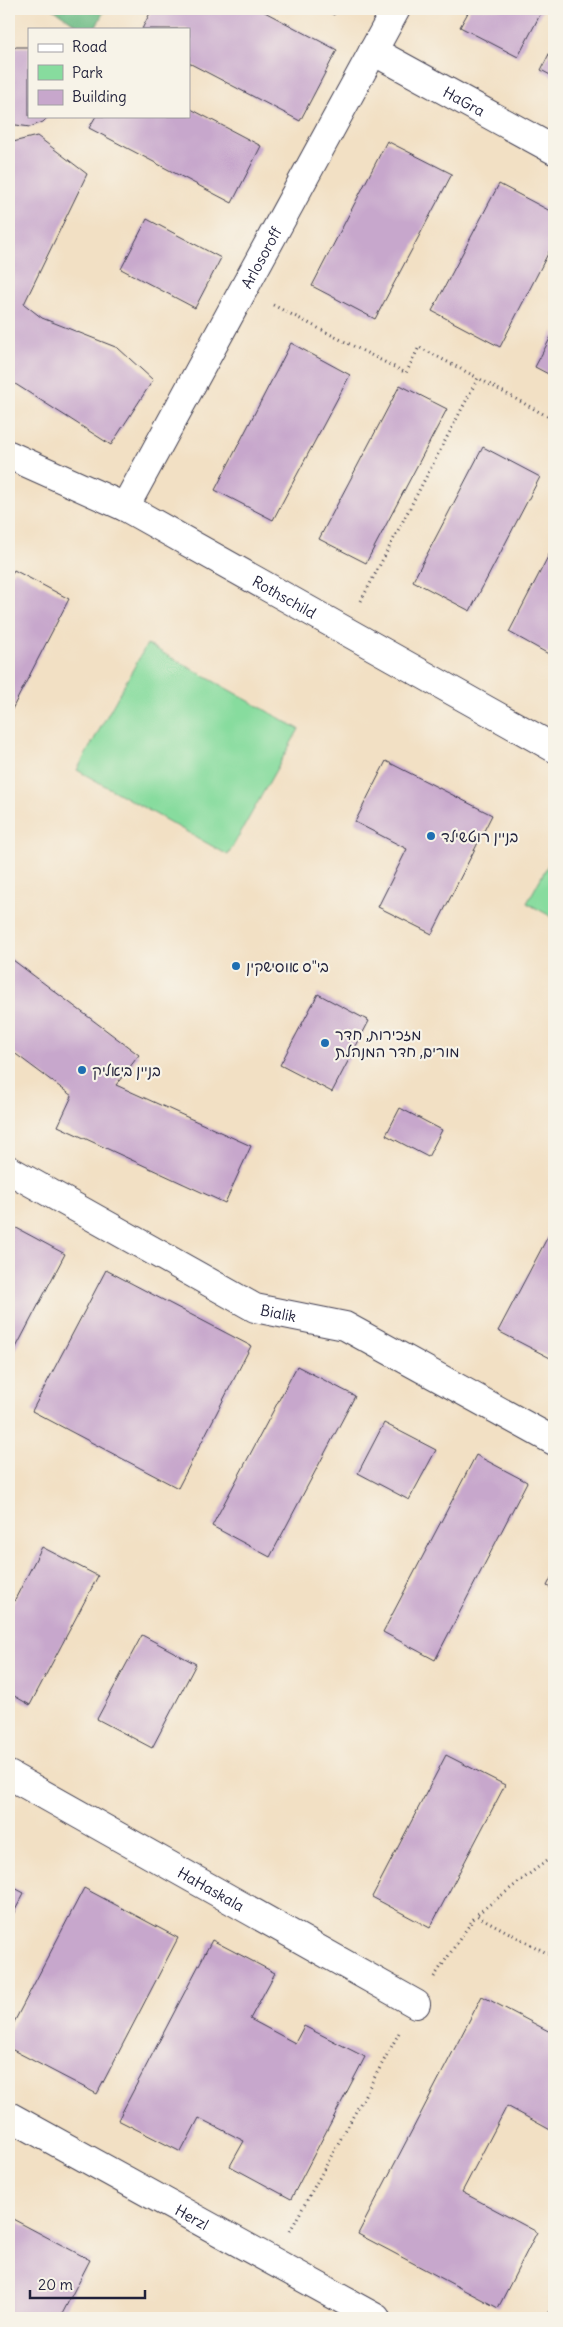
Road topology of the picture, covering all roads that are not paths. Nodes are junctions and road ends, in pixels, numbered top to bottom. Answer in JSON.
{"nodes":[{"id":1,"x":396,"y":9,"type":"edge"},
{"id":2,"x":373,"y":51,"type":"junction"},
{"id":3,"x":554,"y":150,"type":"edge"},
{"id":4,"x":9,"y":455,"type":"edge"},
{"id":5,"x":125,"y":507,"type":"junction"},
{"id":6,"x":554,"y":748,"type":"edge"},
{"id":7,"x":9,"y":1170,"type":"edge"},
{"id":8,"x":554,"y":1441,"type":"edge"},
{"id":9,"x":9,"y":1774,"type":"edge"},
{"id":10,"x":416,"y":2004,"type":"road end"},
{"id":11,"x":9,"y":2116,"type":"edge"},
{"id":12,"x":376,"y":2318,"type":"edge"}],
"edges":[{"from":1,"to":2,"type":"street","name":"Arlosoroff"},
{"from":2,"to":3,"type":"street","name":"HaGra"},
{"from":2,"to":5,"type":"street","name":"Arlosoroff"},
{"from":4,"to":5,"type":"street","name":"Rothschild"},
{"from":5,"to":6,"type":"street","name":"Rothschild"},
{"from":7,"to":8,"type":"street","name":"Bialik"},
{"from":9,"to":10,"type":"street","name":"HaHaskala"},
{"from":11,"to":12,"type":"street","name":"Herzl"}]}
